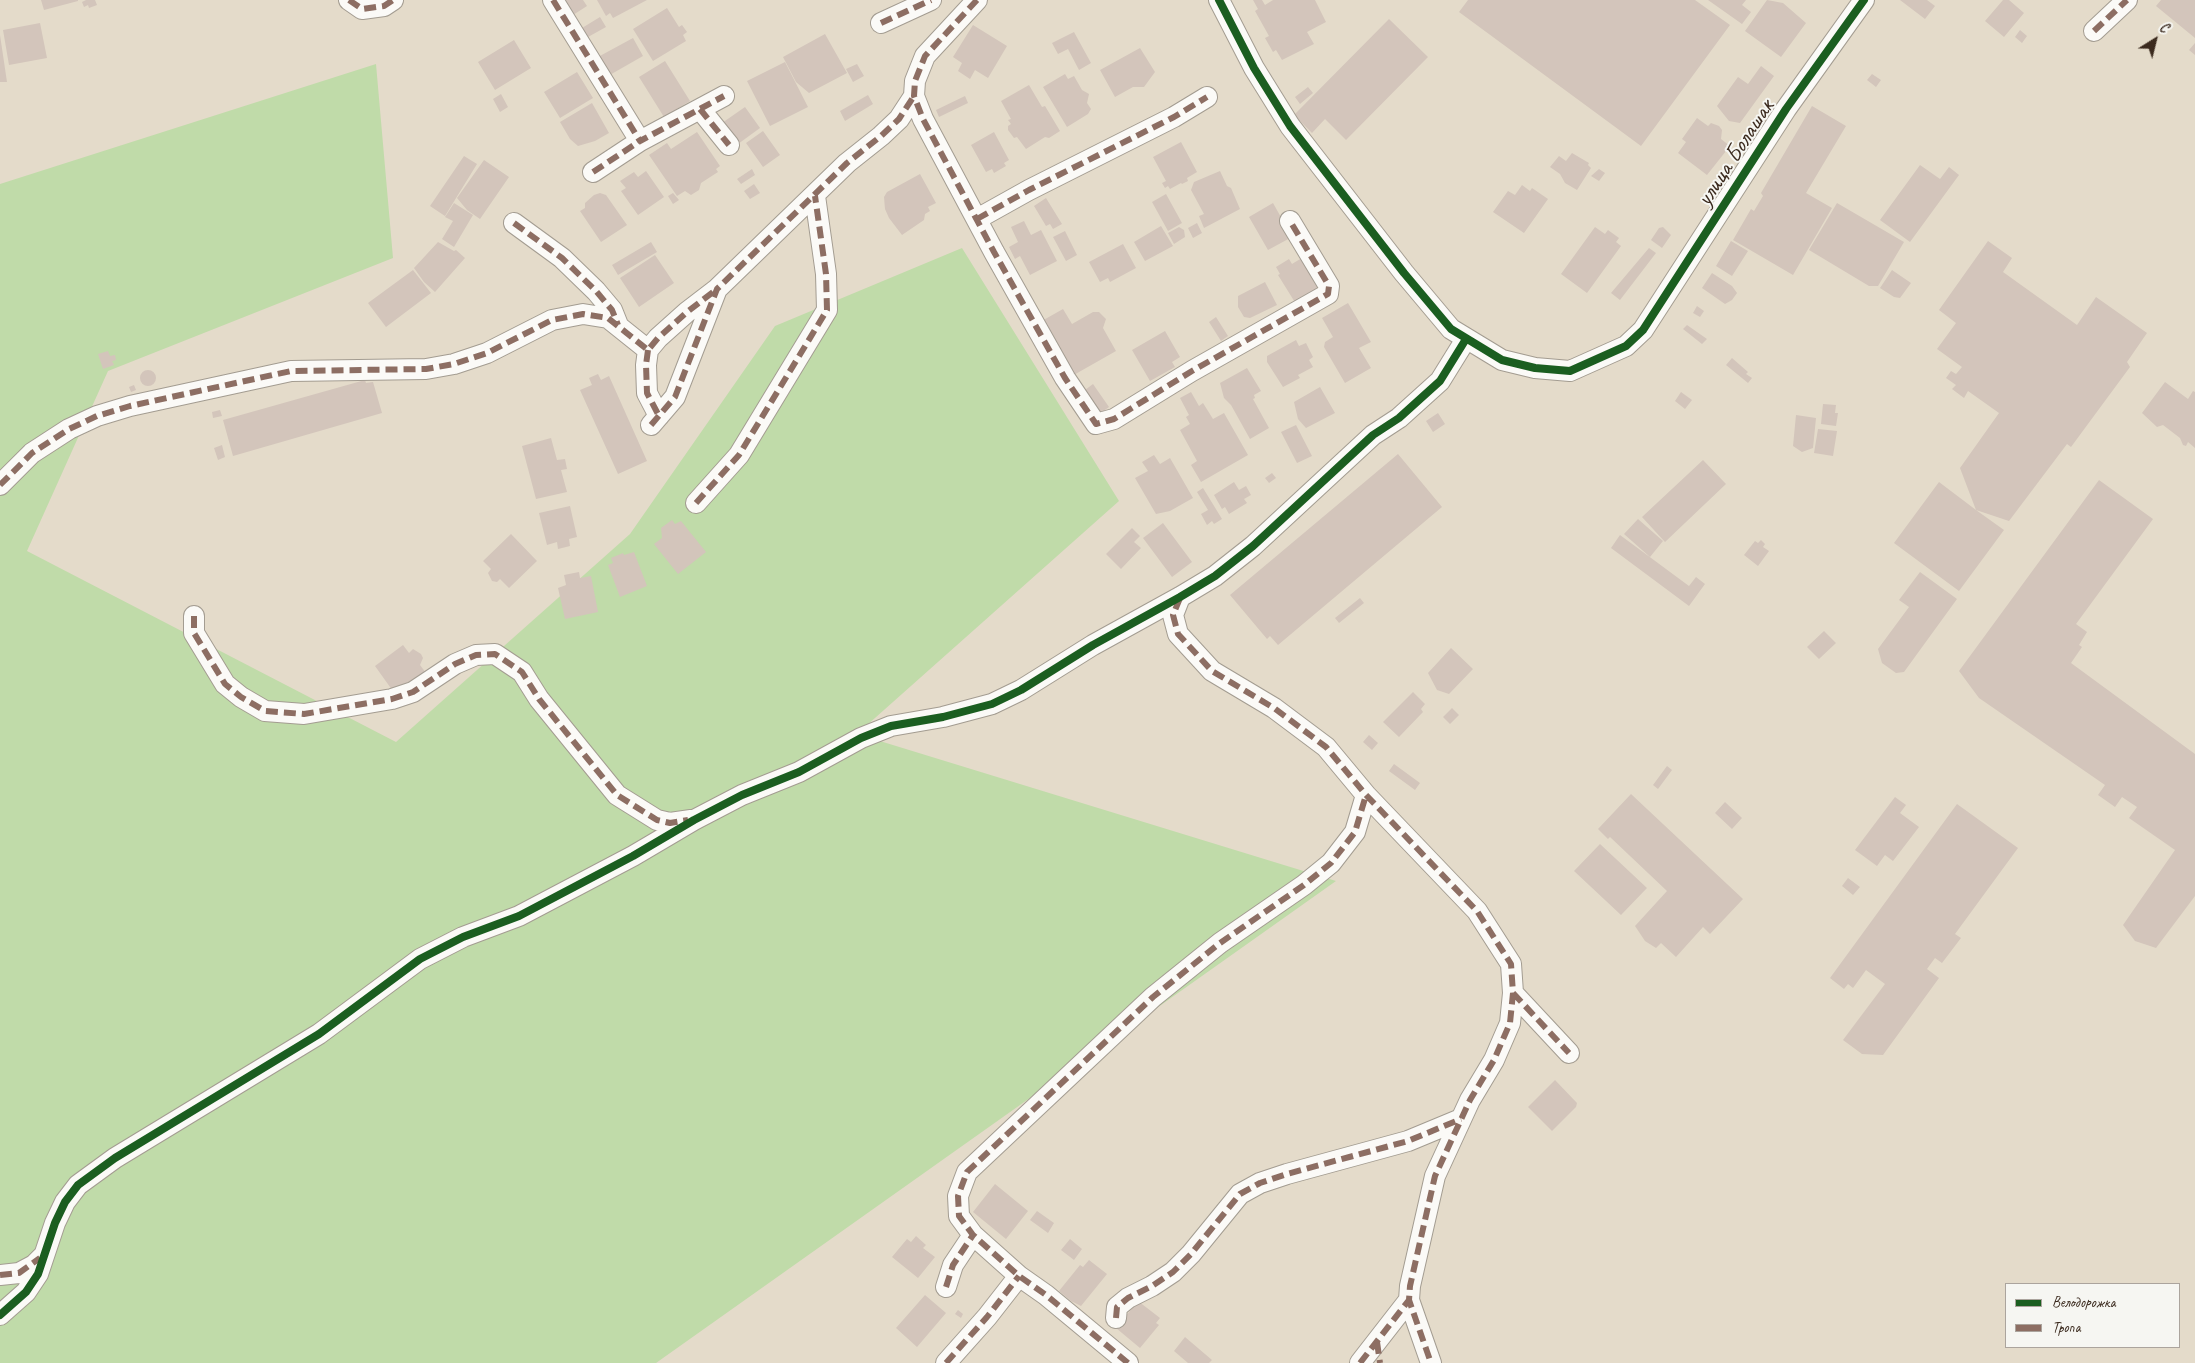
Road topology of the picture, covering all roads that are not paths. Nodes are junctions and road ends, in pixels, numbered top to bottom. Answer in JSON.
{"nodes":[{"id":1,"x":349,"y":0,"type":"edge"},
{"id":2,"x":393,"y":0,"type":"edge"},
{"id":3,"x":553,"y":0,"type":"edge"},
{"id":4,"x":931,"y":0,"type":"edge"},
{"id":5,"x":977,"y":0,"type":"edge"},
{"id":6,"x":1218,"y":0,"type":"edge"},
{"id":7,"x":1864,"y":0,"type":"edge"},
{"id":8,"x":2127,"y":0,"type":"edge"},
{"id":9,"x":881,"y":23,"type":"dead end"},
{"id":10,"x":2094,"y":30,"type":"dead end"},
{"id":11,"x":724,"y":96,"type":"dead end"},
{"id":12,"x":914,"y":96,"type":"junction"},
{"id":13,"x":1207,"y":97,"type":"dead end"},
{"id":14,"x":700,"y":109,"type":"junction"},
{"id":15,"x":640,"y":141,"type":"junction"},
{"id":16,"x":729,"y":145,"type":"dead end"},
{"id":17,"x":593,"y":172,"type":"dead end"},
{"id":18,"x":815,"y":196,"type":"junction"},
{"id":19,"x":977,"y":220,"type":"junction"},
{"id":20,"x":1290,"y":221,"type":"dead end"},
{"id":21,"x":514,"y":223,"type":"dead end"},
{"id":22,"x":717,"y":289,"type":"junction"},
{"id":23,"x":618,"y":325,"type":"junction"},
{"id":24,"x":1466,"y":339,"type":"junction"},
{"id":25,"x":648,"y":350,"type":"junction"},
{"id":26,"x":0,"y":484,"type":"edge"},
{"id":27,"x":696,"y":503,"type":"dead end"},
{"id":28,"x":1180,"y":597,"type":"junction"},
{"id":29,"x":194,"y":616,"type":"dead end"},
{"id":30,"x":1366,"y":795,"type":"junction"},
{"id":31,"x":694,"y":820,"type":"junction"},
{"id":32,"x":1513,"y":993,"type":"junction"},
{"id":33,"x":1569,"y":1053,"type":"dead end"},
{"id":34,"x":1461,"y":1119,"type":"junction"},
{"id":35,"x":972,"y":1235,"type":"junction"},
{"id":36,"x":44,"y":1255,"type":"junction"},
{"id":37,"x":0,"y":1275,"type":"edge"},
{"id":38,"x":1019,"y":1276,"type":"junction"},
{"id":39,"x":946,"y":1287,"type":"dead end"},
{"id":40,"x":1409,"y":1300,"type":"junction"},
{"id":41,"x":0,"y":1315,"type":"edge"},
{"id":42,"x":1116,"y":1318,"type":"dead end"},
{"id":43,"x":1376,"y":1342,"type":"junction"},
{"id":44,"x":946,"y":1363,"type":"edge"},
{"id":45,"x":1128,"y":1363,"type":"edge"},
{"id":46,"x":1360,"y":1363,"type":"edge"},
{"id":47,"x":1380,"y":1363,"type":"edge"},
{"id":48,"x":1431,"y":1363,"type":"edge"}],
"edges":[{"from":1,"to":2,"type":"street"},
{"from":3,"to":15,"type":"street"},
{"from":4,"to":9,"type":"street"},
{"from":5,"to":12,"type":"street"},
{"from":6,"to":24,"type":"street","name":"улица Болашак"},
{"from":7,"to":24,"type":"street","name":"улица Болашак"},
{"from":8,"to":10,"type":"street"},
{"from":11,"to":14,"type":"street"},
{"from":12,"to":18,"type":"street"},
{"from":12,"to":19,"type":"street"},
{"from":13,"to":19,"type":"street"},
{"from":14,"to":15,"type":"street"},
{"from":14,"to":16,"type":"street"},
{"from":15,"to":17,"type":"street"},
{"from":18,"to":22,"type":"street"},
{"from":18,"to":27,"type":"street"},
{"from":19,"to":20,"type":"street"},
{"from":21,"to":23,"type":"street"},
{"from":22,"to":25,"type":"street"},
{"from":22,"to":25,"type":"street"},
{"from":23,"to":25,"type":"street"},
{"from":23,"to":26,"type":"street"},
{"from":24,"to":28,"type":"street"},
{"from":28,"to":30,"type":"street"},
{"from":28,"to":31,"type":"street"},
{"from":29,"to":31,"type":"street"},
{"from":30,"to":32,"type":"street"},
{"from":30,"to":35,"type":"street"},
{"from":31,"to":36,"type":"street"},
{"from":32,"to":33,"type":"street"},
{"from":32,"to":34,"type":"street"},
{"from":34,"to":40,"type":"street"},
{"from":34,"to":42,"type":"street"},
{"from":35,"to":38,"type":"street"},
{"from":35,"to":39,"type":"street"},
{"from":36,"to":37,"type":"street"},
{"from":36,"to":41,"type":"street"},
{"from":38,"to":44,"type":"street"},
{"from":38,"to":45,"type":"street"},
{"from":40,"to":43,"type":"street"},
{"from":40,"to":48,"type":"street"},
{"from":43,"to":46,"type":"street"},
{"from":43,"to":47,"type":"street"}]}
